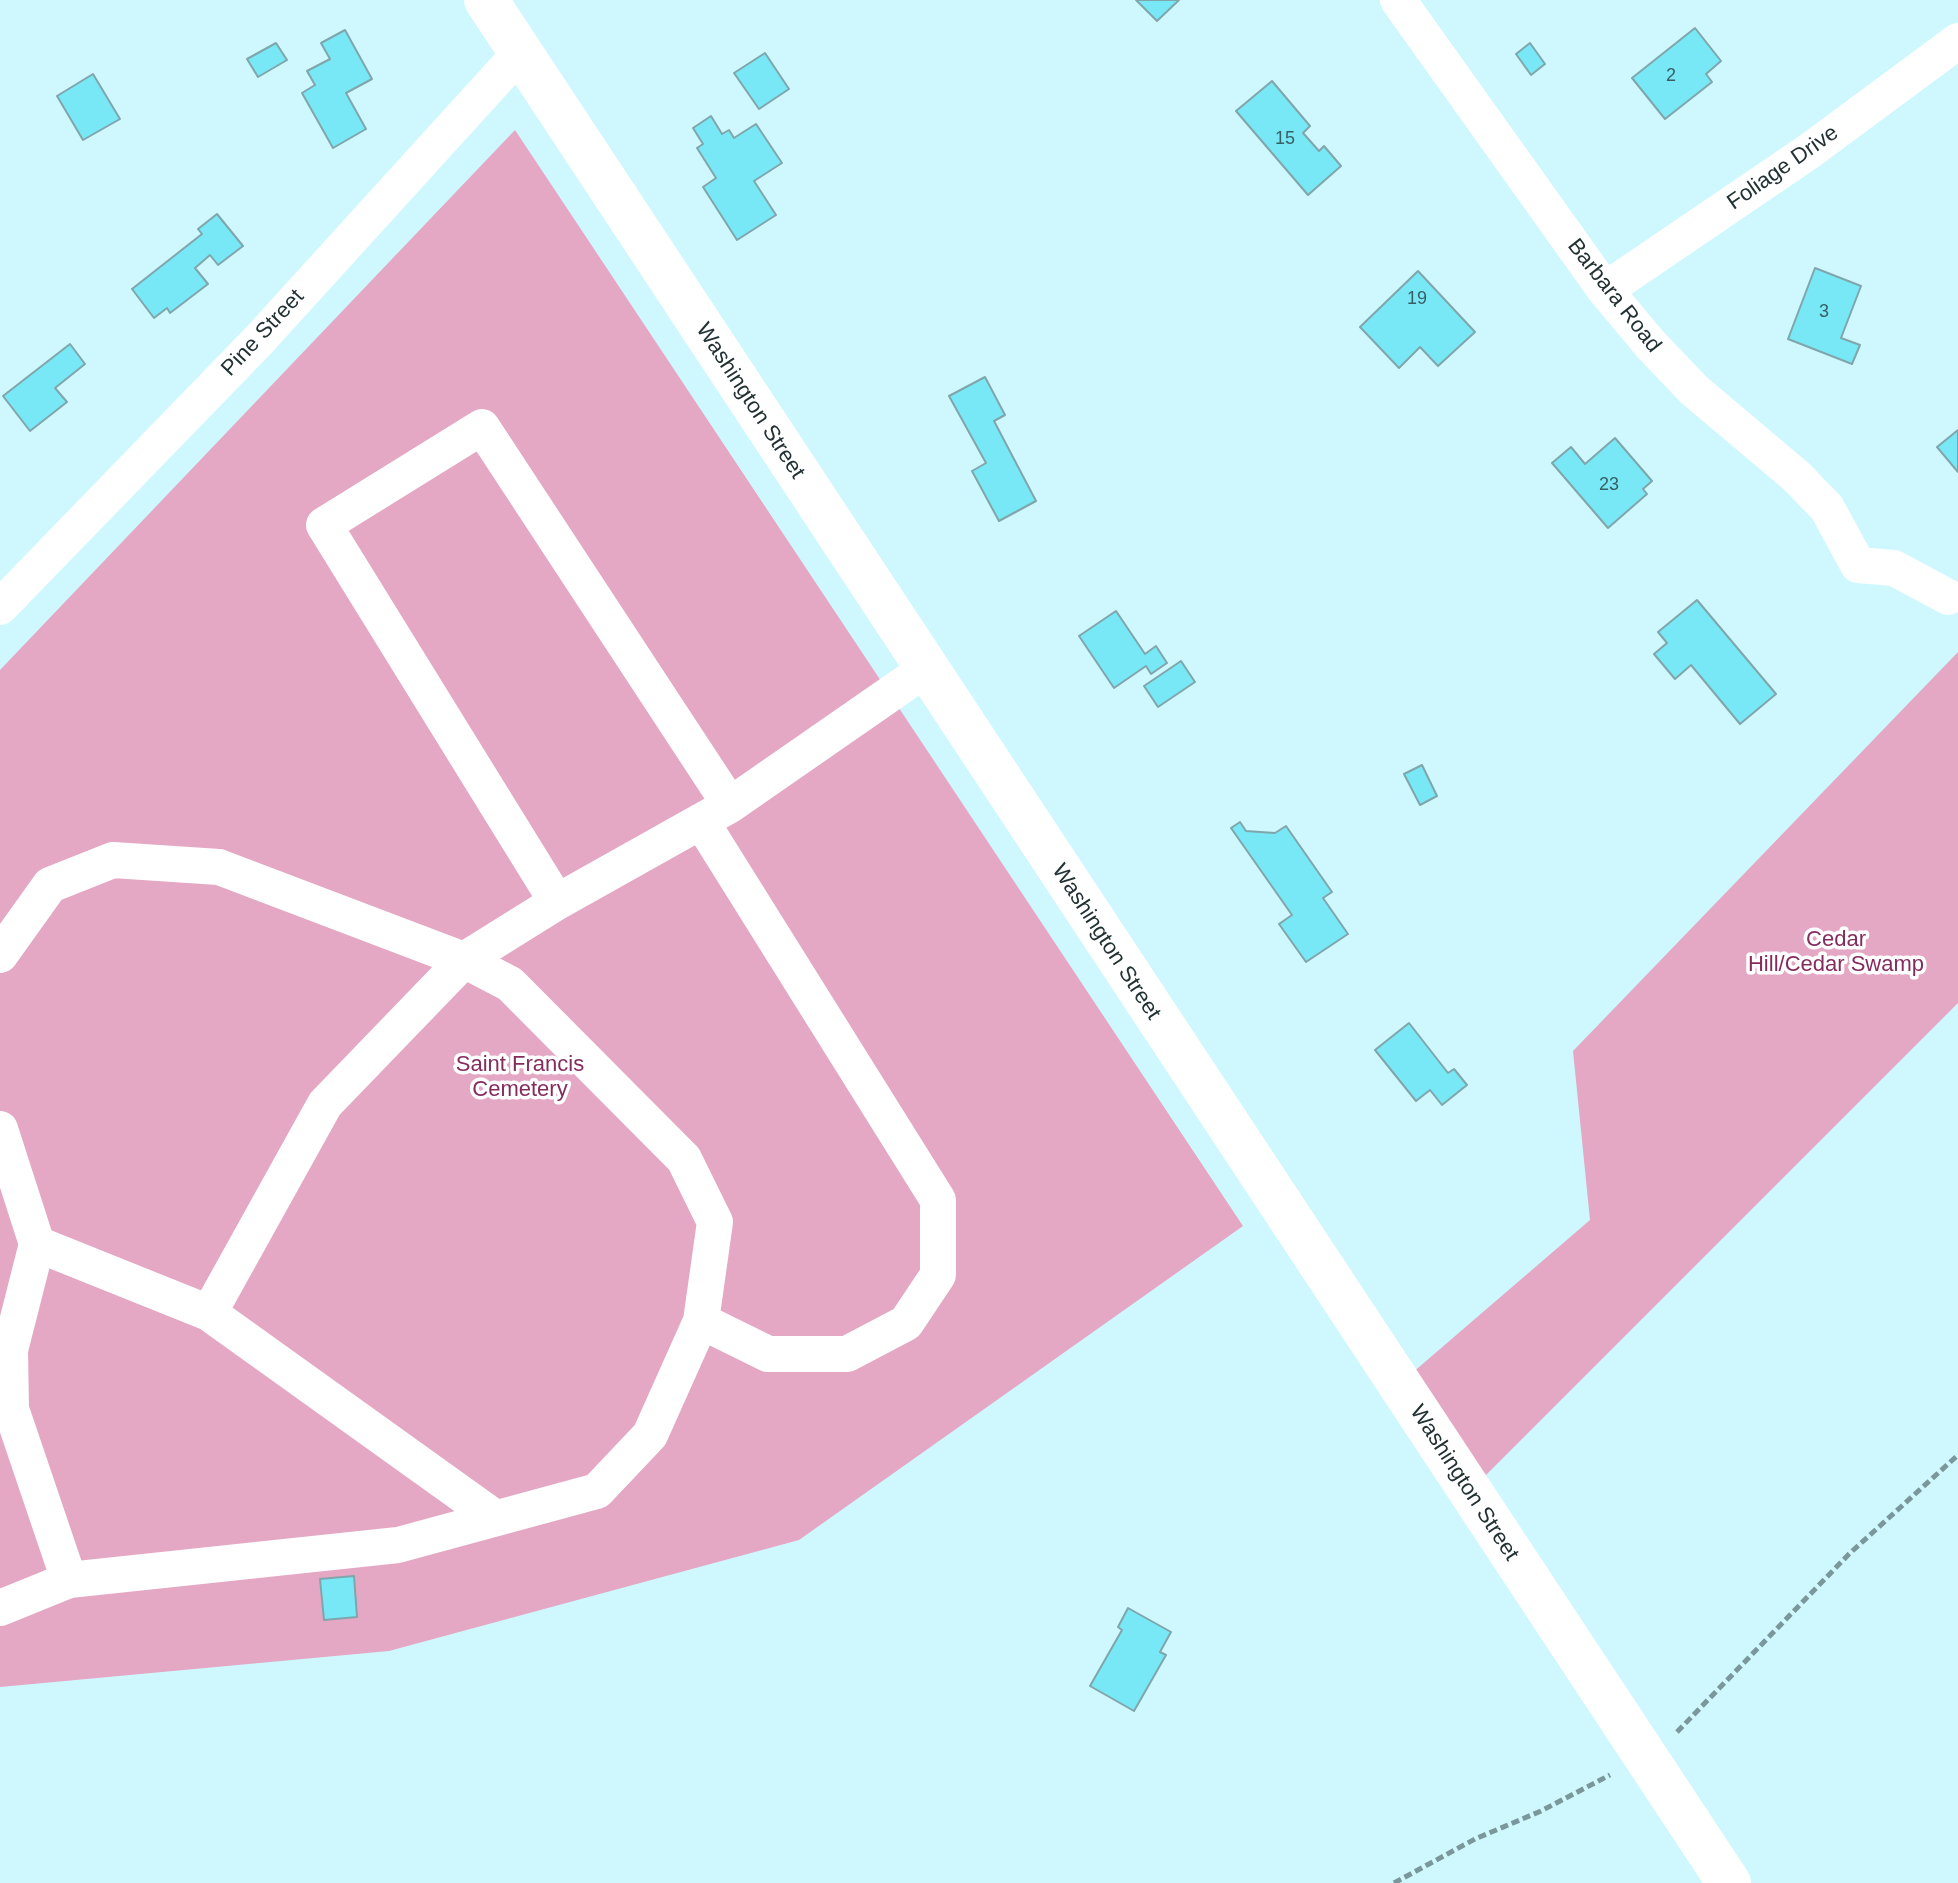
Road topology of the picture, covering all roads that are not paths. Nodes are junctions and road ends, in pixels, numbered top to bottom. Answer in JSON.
{"nodes":[{"id":1,"x":486,"y":0,"type":"edge"},
{"id":2,"x":1398,"y":0,"type":"edge"},
{"id":3,"x":1958,"y":41,"type":"edge"},
{"id":4,"x":520,"y":53,"type":"junction"},
{"id":5,"x":1605,"y":290,"type":"junction"},
{"id":6,"x":1948,"y":597,"type":"dead end"},
{"id":7,"x":0,"y":607,"type":"edge"},
{"id":8,"x":926,"y":669,"type":"junction"},
{"id":9,"x":715,"y":813,"type":"junction"},
{"id":10,"x":557,"y":902,"type":"junction"},
{"id":11,"x":0,"y":955,"type":"edge"},
{"id":12,"x":464,"y":960,"type":"junction"},
{"id":13,"x":0,"y":1129,"type":"edge"},
{"id":14,"x":37,"y":1244,"type":"junction"},
{"id":15,"x":209,"y":1313,"type":"junction"},
{"id":16,"x":701,"y":1321,"type":"junction"},
{"id":17,"x":495,"y":1518,"type":"junction"},
{"id":18,"x":69,"y":1580,"type":"junction"},
{"id":19,"x":0,"y":1608,"type":"edge"},
{"id":20,"x":1729,"y":1883,"type":"edge"}],
"edges":[{"from":1,"to":4,"type":"main road","name":"Washington Street"},
{"from":2,"to":5,"type":"street","name":"Barbara Road"},
{"from":3,"to":5,"type":"street","name":"Foliage Drive"},
{"from":4,"to":7,"type":"street","name":"Pine Street"},
{"from":4,"to":8,"type":"main road","name":"Washington Street"},
{"from":5,"to":6,"type":"street","name":"Barbara Road"},
{"from":8,"to":9,"type":"street"},
{"from":8,"to":20,"type":"main road","name":"Washington Street"},
{"from":9,"to":10,"type":"street"},
{"from":9,"to":10,"type":"street"},
{"from":9,"to":16,"type":"street"},
{"from":10,"to":12,"type":"street"},
{"from":11,"to":12,"type":"street"},
{"from":12,"to":15,"type":"street"},
{"from":12,"to":16,"type":"street"},
{"from":13,"to":14,"type":"street"},
{"from":14,"to":15,"type":"street"},
{"from":14,"to":18,"type":"street"},
{"from":15,"to":17,"type":"street"},
{"from":16,"to":17,"type":"street"},
{"from":17,"to":18,"type":"street"},
{"from":18,"to":19,"type":"street"}]}
